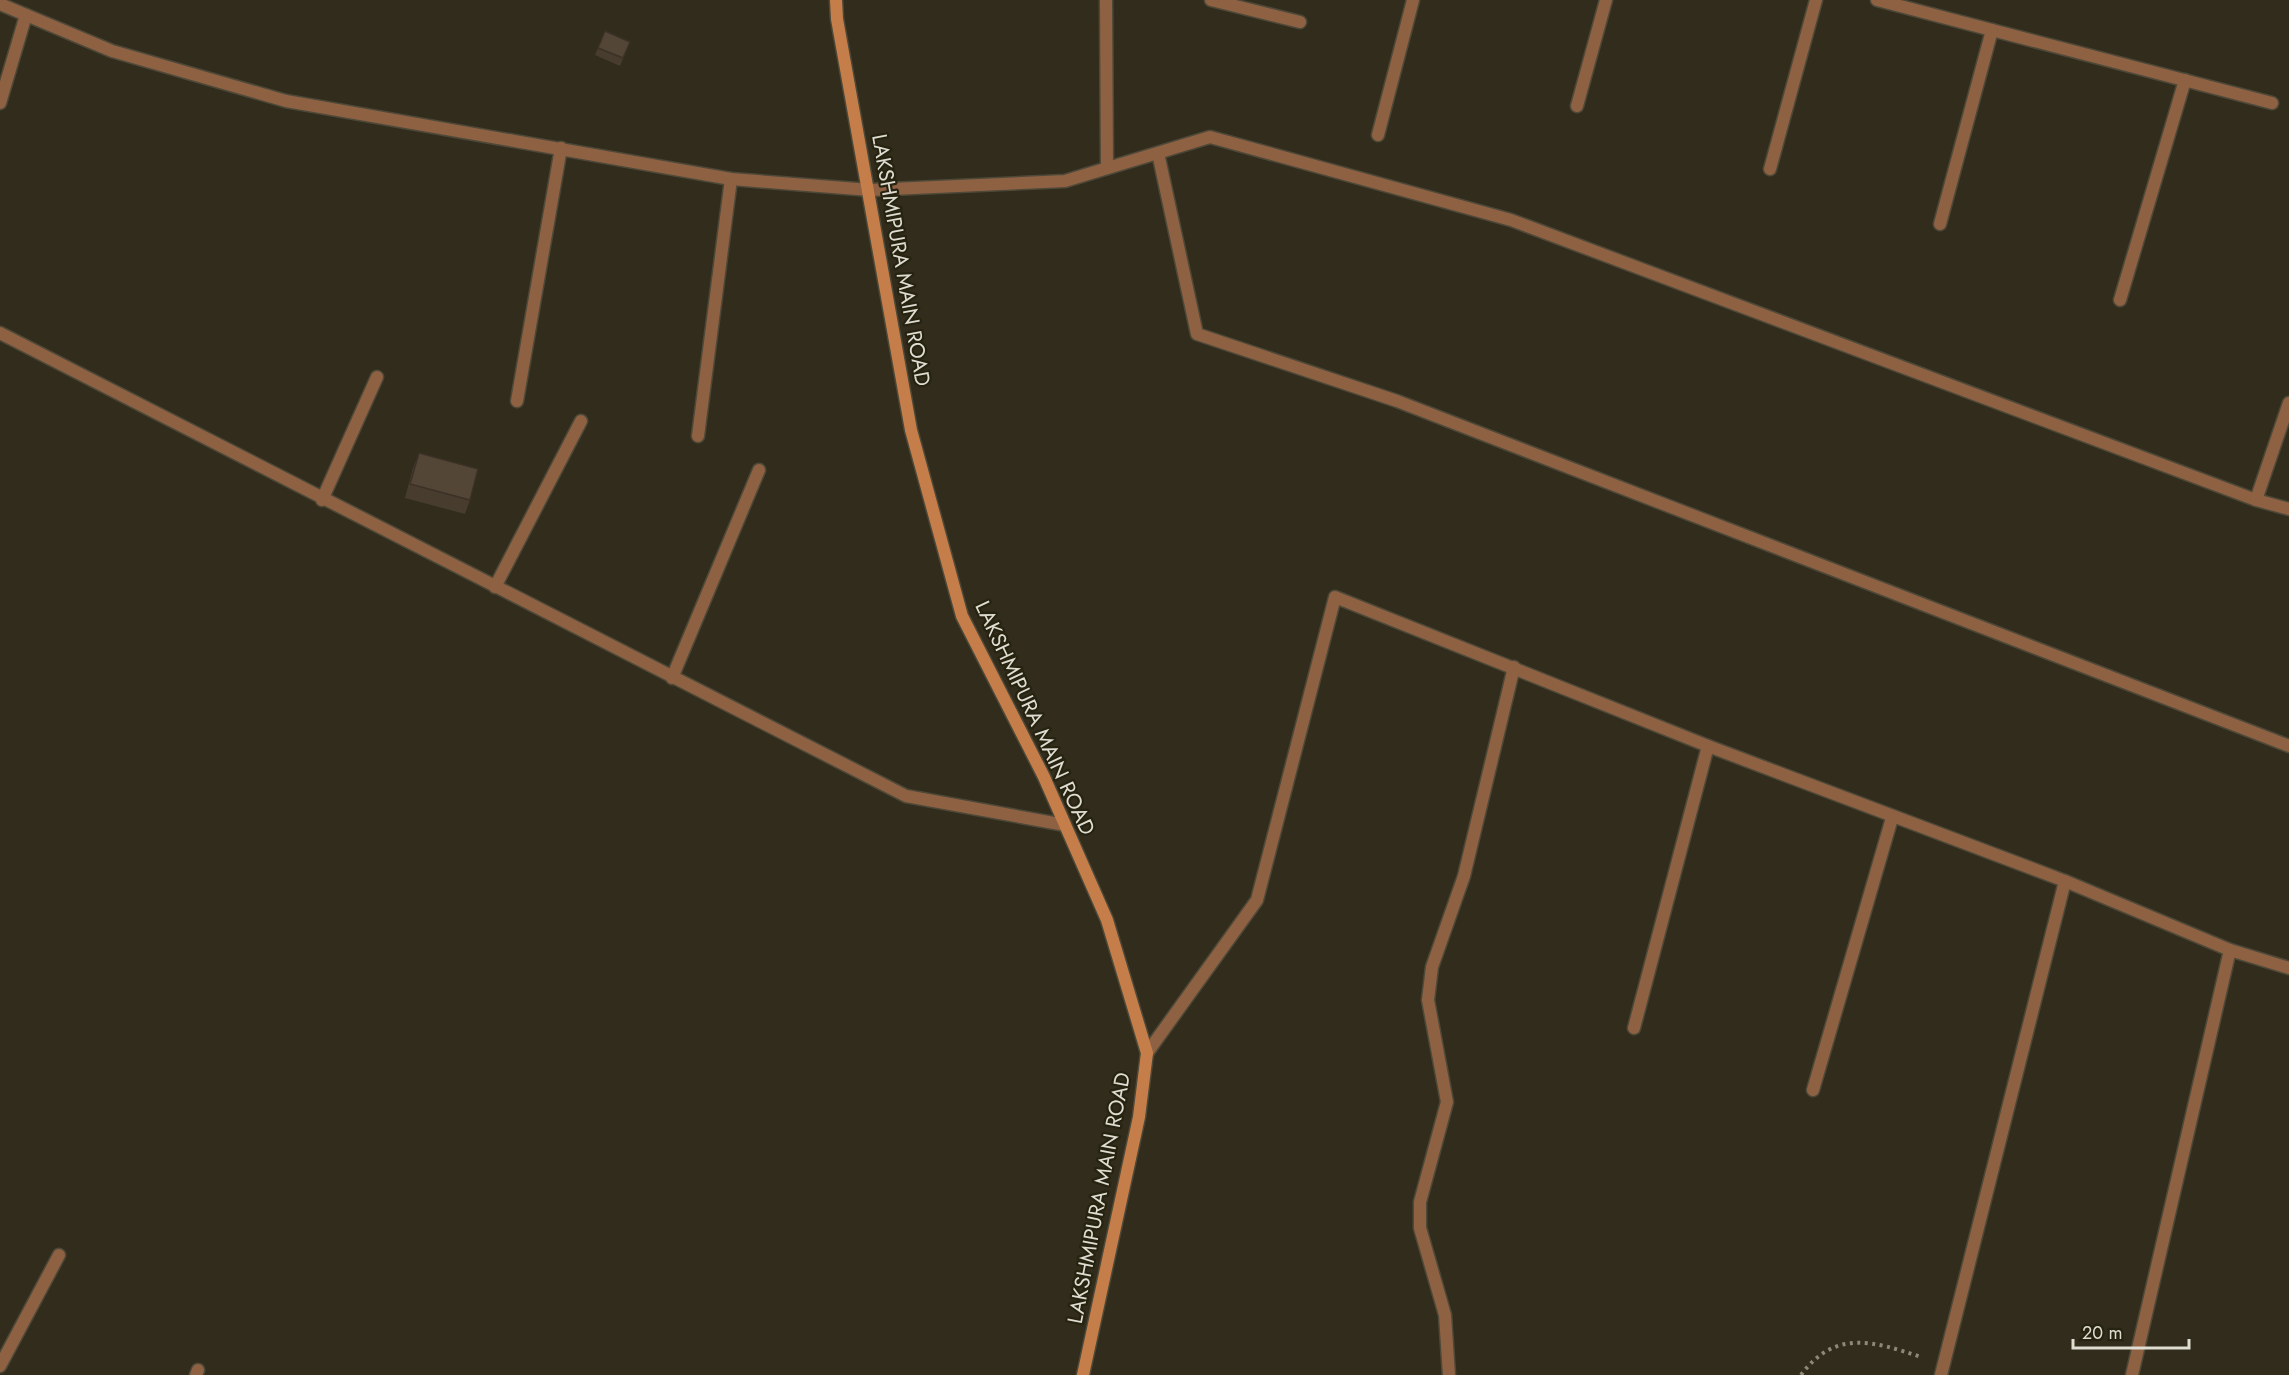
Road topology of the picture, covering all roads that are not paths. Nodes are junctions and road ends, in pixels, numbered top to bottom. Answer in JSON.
{"nodes":[{"id":1,"x":836,"y":0,"type":"edge"},
{"id":2,"x":1106,"y":0,"type":"edge"},
{"id":3,"x":1212,"y":0,"type":"edge"},
{"id":4,"x":1413,"y":0,"type":"edge"},
{"id":5,"x":1606,"y":0,"type":"edge"},
{"id":6,"x":1816,"y":0,"type":"edge"},
{"id":7,"x":1877,"y":0,"type":"edge"},
{"id":8,"x":0,"y":4,"type":"edge"},
{"id":9,"x":26,"y":15,"type":"junction"},
{"id":10,"x":1299,"y":22,"type":"dead end"},
{"id":11,"x":1992,"y":30,"type":"junction"},
{"id":12,"x":2185,"y":80,"type":"junction"},
{"id":13,"x":0,"y":103,"type":"edge"},
{"id":14,"x":2272,"y":103,"type":"dead end"},
{"id":15,"x":1577,"y":106,"type":"dead end"},
{"id":16,"x":1378,"y":135,"type":"dead end"},
{"id":17,"x":561,"y":148,"type":"junction"},
{"id":18,"x":1158,"y":153,"type":"junction"},
{"id":19,"x":1107,"y":168,"type":"junction"},
{"id":20,"x":1770,"y":169,"type":"dead end"},
{"id":21,"x":731,"y":179,"type":"junction"},
{"id":22,"x":870,"y":190,"type":"junction"},
{"id":23,"x":1940,"y":224,"type":"dead end"},
{"id":24,"x":2120,"y":300,"type":"dead end"},
{"id":25,"x":0,"y":333,"type":"edge"},
{"id":26,"x":377,"y":377,"type":"dead end"},
{"id":27,"x":517,"y":401,"type":"dead end"},
{"id":28,"x":2289,"y":403,"type":"edge"},
{"id":29,"x":581,"y":421,"type":"dead end"},
{"id":30,"x":698,"y":436,"type":"dead end"},
{"id":31,"x":759,"y":470,"type":"dead end"},
{"id":32,"x":322,"y":500,"type":"junction"},
{"id":33,"x":2256,"y":500,"type":"junction"},
{"id":34,"x":2289,"y":510,"type":"edge"},
{"id":35,"x":495,"y":587,"type":"junction"},
{"id":36,"x":1514,"y":667,"type":"junction"},
{"id":37,"x":672,"y":678,"type":"junction"},
{"id":38,"x":1708,"y":746,"type":"junction"},
{"id":39,"x":2289,"y":746,"type":"edge"},
{"id":40,"x":1892,"y":818,"type":"junction"},
{"id":41,"x":1065,"y":825,"type":"junction"},
{"id":42,"x":2065,"y":881,"type":"junction"},
{"id":43,"x":2230,"y":950,"type":"junction"},
{"id":44,"x":2289,"y":968,"type":"edge"},
{"id":45,"x":1634,"y":1028,"type":"dead end"},
{"id":46,"x":1148,"y":1053,"type":"junction"},
{"id":47,"x":1813,"y":1090,"type":"dead end"},
{"id":48,"x":59,"y":1255,"type":"dead end"},
{"id":49,"x":0,"y":1366,"type":"edge"},
{"id":50,"x":1942,"y":1370,"type":"edge"},
{"id":51,"x":1083,"y":1375,"type":"edge"},
{"id":52,"x":1449,"y":1375,"type":"edge"},
{"id":53,"x":2132,"y":1375,"type":"edge"}],
"edges":[{"from":1,"to":22,"type":"main road","name":"LAKSHMIPURA MAIN ROAD"},
{"from":2,"to":19,"type":"street"},
{"from":3,"to":10,"type":"street"},
{"from":4,"to":16,"type":"street"},
{"from":5,"to":15,"type":"street"},
{"from":6,"to":20,"type":"street"},
{"from":7,"to":11,"type":"street"},
{"from":8,"to":9,"type":"street"},
{"from":9,"to":13,"type":"street"},
{"from":9,"to":17,"type":"street"},
{"from":11,"to":12,"type":"street"},
{"from":11,"to":23,"type":"street"},
{"from":12,"to":14,"type":"street"},
{"from":12,"to":24,"type":"street"},
{"from":17,"to":21,"type":"street"},
{"from":17,"to":27,"type":"street"},
{"from":18,"to":19,"type":"street"},
{"from":18,"to":33,"type":"street"},
{"from":18,"to":39,"type":"street"},
{"from":19,"to":22,"type":"street"},
{"from":21,"to":22,"type":"street"},
{"from":21,"to":30,"type":"street"},
{"from":22,"to":41,"type":"main road","name":"LAKSHMIPURA MAIN ROAD"},
{"from":25,"to":32,"type":"street"},
{"from":26,"to":32,"type":"street"},
{"from":28,"to":33,"type":"street"},
{"from":29,"to":35,"type":"street"},
{"from":31,"to":37,"type":"street"},
{"from":32,"to":35,"type":"street"},
{"from":33,"to":34,"type":"street"},
{"from":35,"to":37,"type":"street"},
{"from":36,"to":38,"type":"street"},
{"from":36,"to":46,"type":"street"},
{"from":36,"to":52,"type":"street"},
{"from":37,"to":41,"type":"street"},
{"from":38,"to":40,"type":"street"},
{"from":38,"to":45,"type":"street"},
{"from":40,"to":42,"type":"street"},
{"from":40,"to":47,"type":"street"},
{"from":41,"to":46,"type":"main road","name":"LAKSHMIPURA MAIN ROAD"},
{"from":42,"to":43,"type":"street"},
{"from":42,"to":50,"type":"street"},
{"from":43,"to":44,"type":"street"},
{"from":43,"to":53,"type":"street"},
{"from":46,"to":51,"type":"main road","name":"LAKSHMIPURA MAIN ROAD"},
{"from":48,"to":49,"type":"street"}]}
